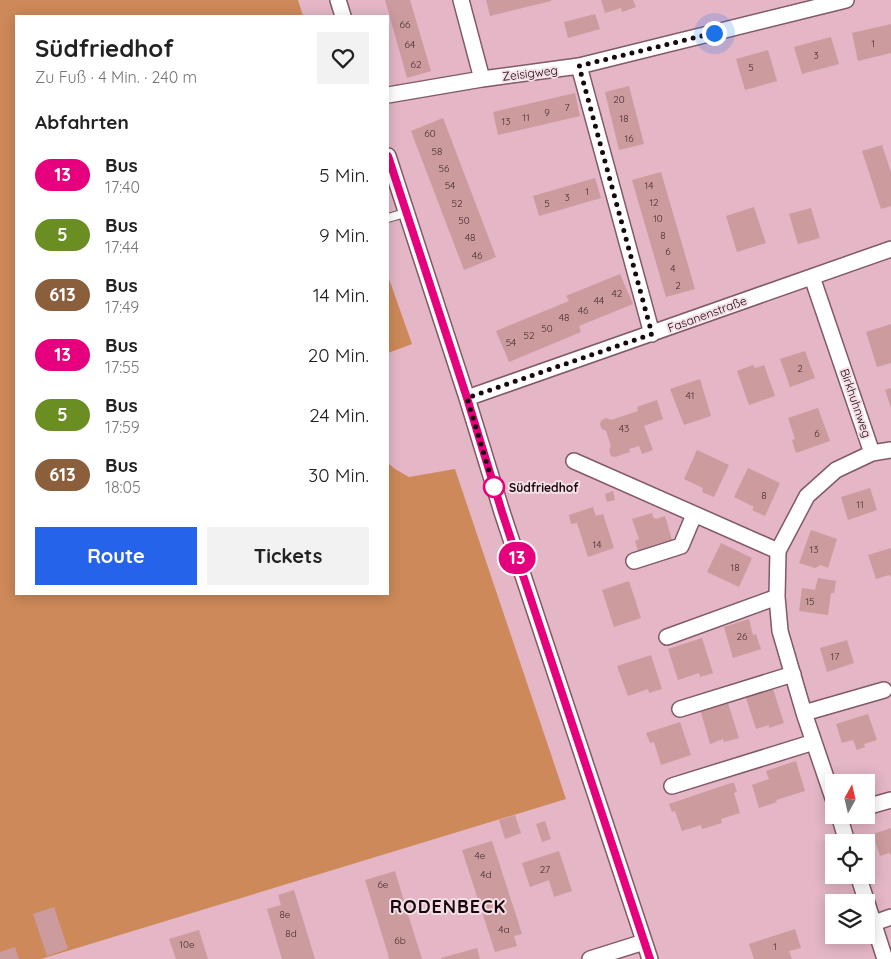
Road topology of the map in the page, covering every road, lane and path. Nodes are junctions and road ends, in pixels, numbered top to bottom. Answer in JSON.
{"nodes":[{"id":1,"x":338,"y":0,"type":"edge"},
{"id":2,"x":461,"y":0,"type":"edge"},
{"id":3,"x":846,"y":0,"type":"edge"},
{"id":4,"x":343,"y":15,"type":"edge"},
{"id":5,"x":579,"y":66,"type":"junction"},
{"id":6,"x":482,"y":79,"type":"junction"},
{"id":7,"x":389,"y":95,"type":"edge"},
{"id":8,"x":389,"y":159,"type":"edge"},
{"id":9,"x":405,"y":213,"type":"junction"},
{"id":10,"x":389,"y":218,"type":"edge"},
{"id":11,"x":891,"y":250,"type":"edge"},
{"id":12,"x":812,"y":277,"type":"junction"},
{"id":13,"x":652,"y":334,"type":"junction"},
{"id":14,"x":467,"y":398,"type":"junction"},
{"id":15,"x":891,"y":450,"type":"edge"},
{"id":16,"x":872,"y":453,"type":"junction"},
{"id":17,"x":574,"y":460,"type":"dead end"},
{"id":18,"x":694,"y":515,"type":"junction"},
{"id":19,"x":778,"y":551,"type":"junction"},
{"id":20,"x":634,"y":561,"type":"dead end"},
{"id":21,"x":777,"y":597,"type":"junction"},
{"id":22,"x":667,"y":638,"type":"dead end"},
{"id":23,"x":793,"y":674,"type":"junction"},
{"id":24,"x":884,"y":690,"type":"dead end"},
{"id":25,"x":680,"y":709,"type":"dead end"},
{"id":26,"x":804,"y":713,"type":"junction"},
{"id":27,"x":814,"y":742,"type":"junction"},
{"id":28,"x":825,"y":774,"type":"edge"},
{"id":29,"x":672,"y":786,"type":"dead end"},
{"id":30,"x":891,"y":800,"type":"edge"},
{"id":31,"x":875,"y":804,"type":"edge"},
{"id":32,"x":891,"y":917,"type":"edge"},
{"id":33,"x":875,"y":923,"type":"edge"},
{"id":34,"x":875,"y":926,"type":"edge"},
{"id":35,"x":644,"y":942,"type":"junction"},
{"id":36,"x":590,"y":959,"type":"edge"},
{"id":37,"x":650,"y":959,"type":"edge"},
{"id":38,"x":885,"y":959,"type":"edge"}],
"edges":[{"from":1,"to":4,"type":"street"},
{"from":2,"to":6,"type":"street"},
{"from":3,"to":5,"type":"street","name":"Zeisigweg"},
{"from":5,"to":6,"type":"street","name":"Zeisigweg"},
{"from":5,"to":13,"type":"street"},
{"from":6,"to":7,"type":"street","name":"Zeisigweg"},
{"from":8,"to":9,"type":"street"},
{"from":9,"to":10,"type":"lane"},
{"from":9,"to":14,"type":"street"},
{"from":11,"to":12,"type":"street","name":"Fasanenstraße"},
{"from":12,"to":13,"type":"street","name":"Fasanenstraße"},
{"from":12,"to":16,"type":"street","name":"Birkhuhnweg"},
{"from":13,"to":14,"type":"street","name":"Fasanenstraße"},
{"from":14,"to":35,"type":"street"},
{"from":15,"to":16,"type":"street"},
{"from":16,"to":19,"type":"street","name":"Birkhuhnweg"},
{"from":17,"to":18,"type":"street"},
{"from":18,"to":19,"type":"street"},
{"from":18,"to":20,"type":"street"},
{"from":19,"to":21,"type":"street","name":"Birkhuhnweg"},
{"from":21,"to":22,"type":"street"},
{"from":21,"to":23,"type":"street","name":"Birkhuhnweg"},
{"from":23,"to":25,"type":"street"},
{"from":23,"to":26,"type":"street","name":"Birkhuhnweg"},
{"from":24,"to":26,"type":"street"},
{"from":26,"to":27,"type":"street","name":"Birkhuhnweg"},
{"from":27,"to":28,"type":"street","name":"Birkhuhnweg"},
{"from":27,"to":29,"type":"street"},
{"from":30,"to":31,"type":"street"},
{"from":32,"to":33,"type":"street"},
{"from":34,"to":38,"type":"street"},
{"from":35,"to":36,"type":"street"},
{"from":35,"to":37,"type":"street"}]}
